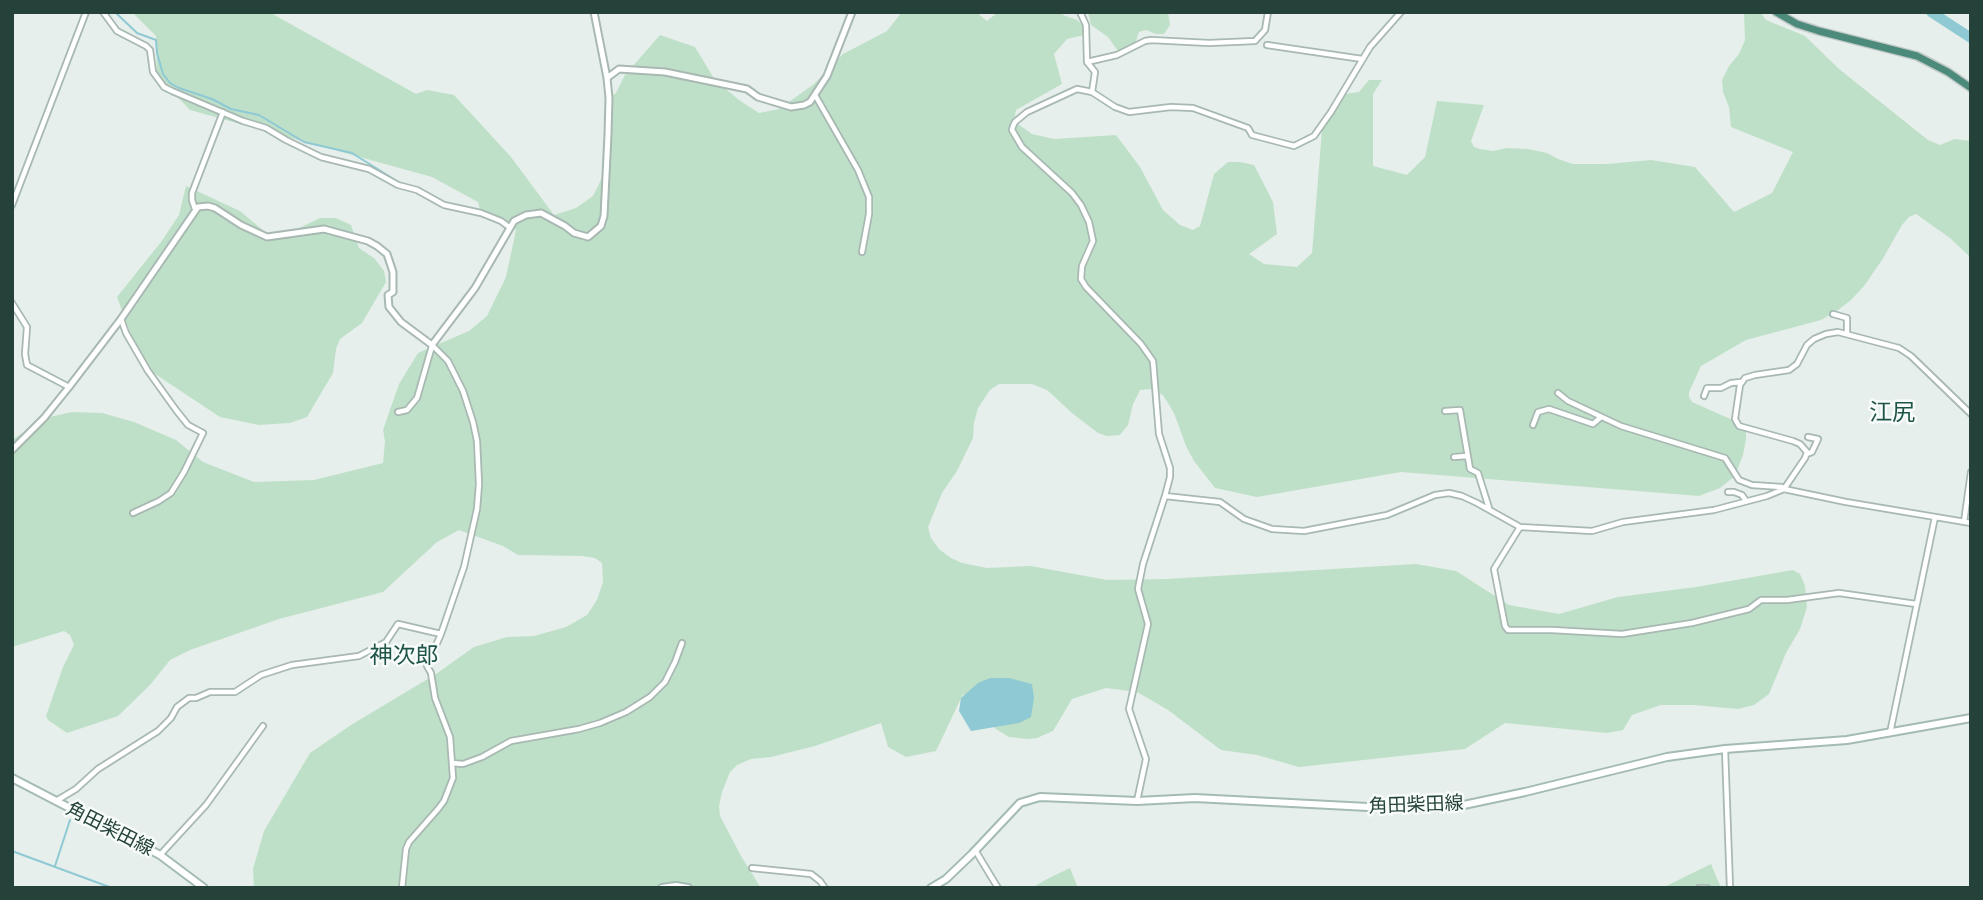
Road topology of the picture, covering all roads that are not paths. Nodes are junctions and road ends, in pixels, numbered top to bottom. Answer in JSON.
{"nodes":[{"id":1,"x":86,"y":12,"type":"edge"},
{"id":2,"x":103,"y":12,"type":"edge"},
{"id":3,"x":594,"y":12,"type":"edge"},
{"id":4,"x":852,"y":12,"type":"edge"},
{"id":5,"x":1080,"y":12,"type":"edge"},
{"id":6,"x":1268,"y":12,"type":"edge"},
{"id":7,"x":1401,"y":12,"type":"edge"},
{"id":8,"x":1776,"y":12,"type":"edge"},
{"id":9,"x":1267,"y":45,"type":"dead end"},
{"id":10,"x":1362,"y":59,"type":"junction"},
{"id":11,"x":1087,"y":62,"type":"junction"},
{"id":12,"x":607,"y":78,"type":"junction"},
{"id":13,"x":1971,"y":88,"type":"edge"},
{"id":14,"x":1092,"y":92,"type":"junction"},
{"id":15,"x":815,"y":95,"type":"junction"},
{"id":16,"x":223,"y":112,"type":"junction"},
{"id":17,"x":12,"y":205,"type":"edge"},
{"id":18,"x":195,"y":209,"type":"junction"},
{"id":19,"x":509,"y":227,"type":"junction"},
{"id":20,"x":862,"y":252,"type":"dead end"},
{"id":21,"x":12,"y":303,"type":"edge"},
{"id":22,"x":1833,"y":314,"type":"dead end"},
{"id":23,"x":121,"y":319,"type":"junction"},
{"id":24,"x":1847,"y":333,"type":"junction"},
{"id":25,"x":432,"y":345,"type":"junction"},
{"id":26,"x":1742,"y":382,"type":"junction"},
{"id":27,"x":69,"y":387,"type":"junction"},
{"id":28,"x":1558,"y":393,"type":"dead end"},
{"id":29,"x":1704,"y":396,"type":"dead end"},
{"id":30,"x":1445,"y":411,"type":"dead end"},
{"id":31,"x":398,"y":412,"type":"dead end"},
{"id":32,"x":1971,"y":414,"type":"edge"},
{"id":33,"x":1601,"y":417,"type":"junction"},
{"id":34,"x":1533,"y":425,"type":"dead end"},
{"id":35,"x":1808,"y":437,"type":"dead end"},
{"id":36,"x":12,"y":450,"type":"edge"},
{"id":37,"x":1806,"y":454,"type":"junction"},
{"id":38,"x":1467,"y":456,"type":"junction"},
{"id":39,"x":1454,"y":457,"type":"dead end"},
{"id":40,"x":1971,"y":472,"type":"edge"},
{"id":41,"x":1784,"y":489,"type":"junction"},
{"id":42,"x":1728,"y":492,"type":"dead end"},
{"id":43,"x":1165,"y":496,"type":"junction"},
{"id":44,"x":1746,"y":501,"type":"junction"},
{"id":45,"x":1489,"y":509,"type":"junction"},
{"id":46,"x":133,"y":513,"type":"dead end"},
{"id":47,"x":1935,"y":517,"type":"junction"},
{"id":48,"x":1964,"y":522,"type":"junction"},
{"id":49,"x":1971,"y":523,"type":"edge"},
{"id":50,"x":1520,"y":527,"type":"junction"},
{"id":51,"x":1916,"y":604,"type":"junction"},
{"id":52,"x":441,"y":634,"type":"junction"},
{"id":53,"x":681,"y":643,"type":"dead end"},
{"id":54,"x":1971,"y":718,"type":"edge"},
{"id":55,"x":262,"y":726,"type":"dead end"},
{"id":56,"x":1890,"y":733,"type":"junction"},
{"id":57,"x":1725,"y":749,"type":"junction"},
{"id":58,"x":452,"y":763,"type":"junction"},
{"id":59,"x":12,"y":778,"type":"edge"},
{"id":60,"x":56,"y":801,"type":"junction"},
{"id":61,"x":1137,"y":801,"type":"junction"},
{"id":62,"x":975,"y":850,"type":"junction"},
{"id":63,"x":160,"y":855,"type":"junction"},
{"id":64,"x":752,"y":868,"type":"dead end"},
{"id":65,"x":204,"y":888,"type":"edge"},
{"id":66,"x":402,"y":888,"type":"edge"},
{"id":67,"x":663,"y":888,"type":"edge"},
{"id":68,"x":688,"y":888,"type":"edge"},
{"id":69,"x":825,"y":888,"type":"edge"},
{"id":70,"x":930,"y":888,"type":"edge"},
{"id":71,"x":998,"y":888,"type":"edge"},
{"id":72,"x":1699,"y":888,"type":"edge"},
{"id":73,"x":1707,"y":888,"type":"edge"},
{"id":74,"x":1731,"y":888,"type":"edge"}],
"edges":[{"from":1,"to":17,"type":"street"},
{"from":2,"to":16,"type":"street"},
{"from":3,"to":12,"type":"street"},
{"from":4,"to":15,"type":"street"},
{"from":5,"to":11,"type":"street"},
{"from":6,"to":11,"type":"street"},
{"from":7,"to":10,"type":"street"},
{"from":8,"to":13,"type":"highway"},
{"from":9,"to":10,"type":"street"},
{"from":10,"to":14,"type":"street"},
{"from":11,"to":14,"type":"street"},
{"from":12,"to":15,"type":"street"},
{"from":12,"to":19,"type":"street"},
{"from":14,"to":43,"type":"street"},
{"from":15,"to":20,"type":"street"},
{"from":16,"to":18,"type":"street"},
{"from":16,"to":19,"type":"street"},
{"from":18,"to":23,"type":"street"},
{"from":18,"to":25,"type":"street"},
{"from":19,"to":25,"type":"street"},
{"from":21,"to":27,"type":"street"},
{"from":22,"to":24,"type":"street"},
{"from":23,"to":27,"type":"street"},
{"from":23,"to":46,"type":"street"},
{"from":24,"to":26,"type":"street"},
{"from":24,"to":32,"type":"street"},
{"from":25,"to":31,"type":"street"},
{"from":25,"to":52,"type":"street"},
{"from":26,"to":29,"type":"street"},
{"from":26,"to":37,"type":"street"},
{"from":27,"to":36,"type":"street"},
{"from":28,"to":33,"type":"street"},
{"from":30,"to":38,"type":"street"},
{"from":33,"to":34,"type":"street"},
{"from":33,"to":41,"type":"street"},
{"from":35,"to":37,"type":"street"},
{"from":37,"to":41,"type":"street"},
{"from":38,"to":39,"type":"street"},
{"from":38,"to":45,"type":"street"},
{"from":40,"to":48,"type":"street"},
{"from":41,"to":44,"type":"street"},
{"from":41,"to":47,"type":"street"},
{"from":42,"to":44,"type":"street"},
{"from":43,"to":45,"type":"street"},
{"from":43,"to":61,"type":"street"},
{"from":44,"to":50,"type":"street"},
{"from":45,"to":50,"type":"street"},
{"from":47,"to":48,"type":"street"},
{"from":47,"to":51,"type":"street"},
{"from":48,"to":49,"type":"street"},
{"from":50,"to":51,"type":"street"},
{"from":51,"to":56,"type":"street"},
{"from":52,"to":58,"type":"street"},
{"from":52,"to":60,"type":"street"},
{"from":53,"to":58,"type":"street"},
{"from":54,"to":56,"type":"main road","name":"角田柴田線"},
{"from":55,"to":63,"type":"street"},
{"from":56,"to":57,"type":"main road","name":"角田柴田線"},
{"from":57,"to":61,"type":"main road","name":"角田柴田線"},
{"from":57,"to":74,"type":"street"},
{"from":58,"to":66,"type":"street"},
{"from":59,"to":60,"type":"main road","name":"角田柴田線"},
{"from":60,"to":63,"type":"main road","name":"角田柴田線"},
{"from":61,"to":62,"type":"main road","name":"角田柴田線"},
{"from":62,"to":70,"type":"main road","name":"角田柴田線"},
{"from":62,"to":71,"type":"street"},
{"from":63,"to":65,"type":"main road","name":"角田柴田線"},
{"from":64,"to":69,"type":"street"},
{"from":67,"to":68,"type":"main road"},
{"from":72,"to":73,"type":"street"}]}
